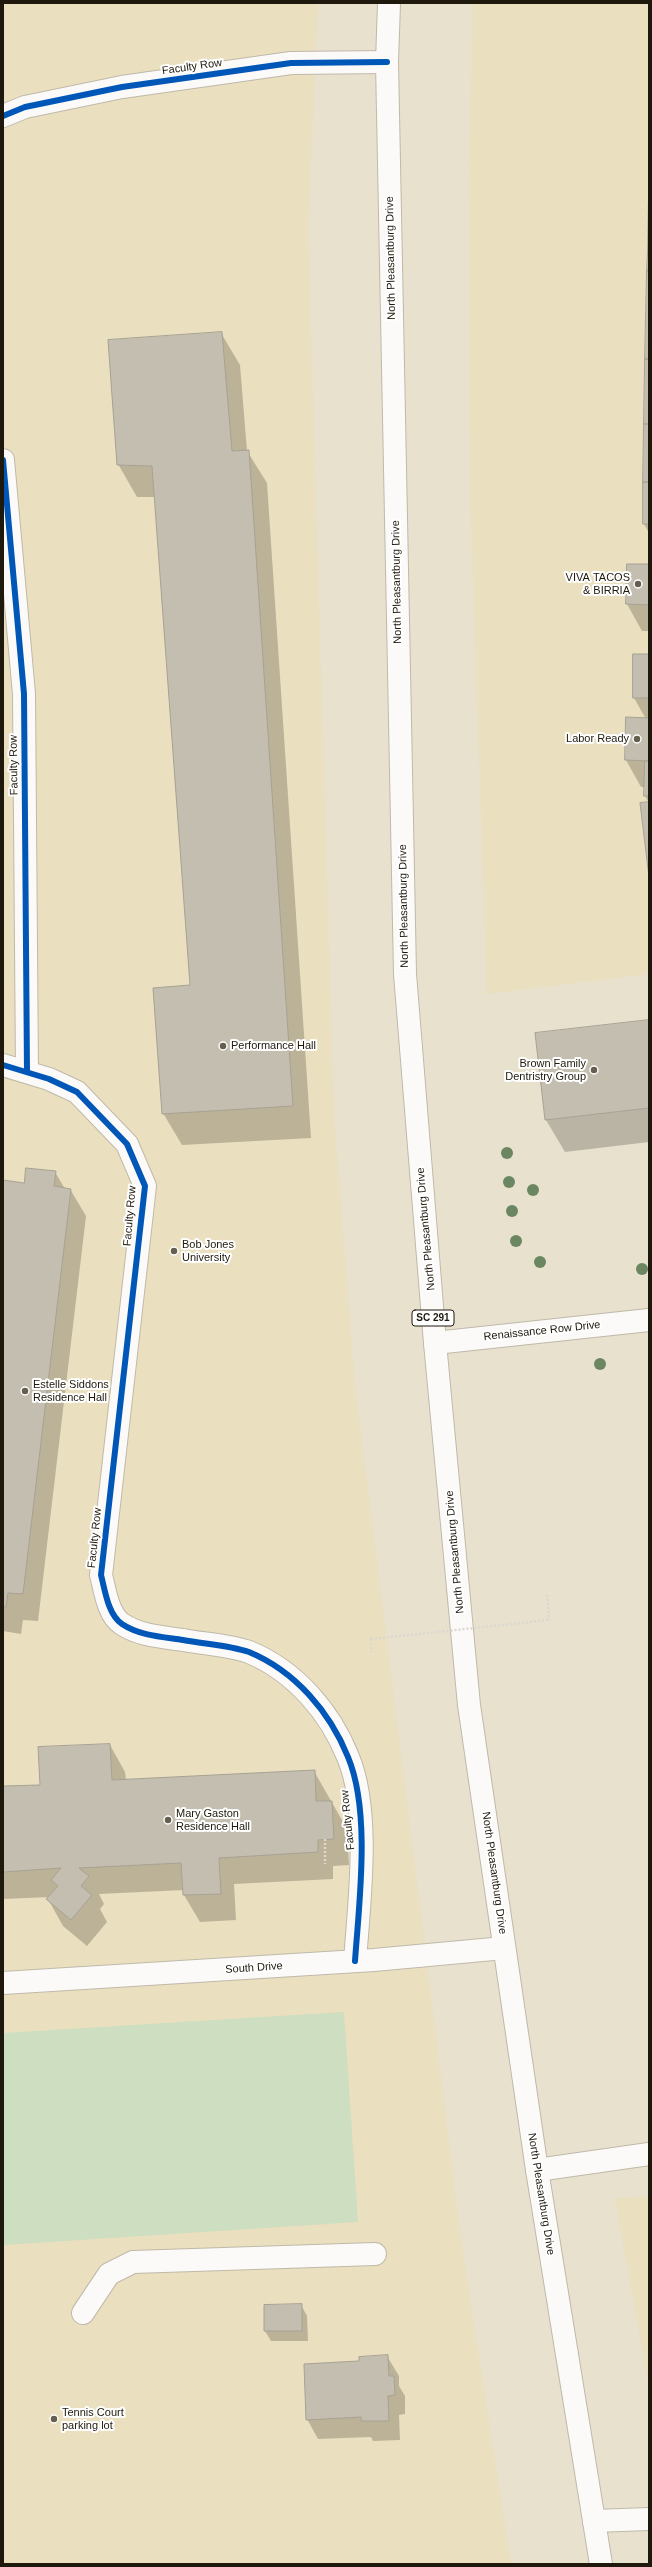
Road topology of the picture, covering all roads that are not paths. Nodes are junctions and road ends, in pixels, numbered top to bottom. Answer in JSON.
{"nodes":[{"id":1,"x":389,"y":3,"type":"edge"},
{"id":2,"x":387,"y":62,"type":"junction"},
{"id":3,"x":3,"y":116,"type":"edge"},
{"id":4,"x":3,"y":460,"type":"edge"},
{"id":5,"x":3,"y":1065,"type":"edge"},
{"id":6,"x":27,"y":1072,"type":"junction"},
{"id":7,"x":649,"y":1320,"type":"edge"},
{"id":8,"x":435,"y":1343,"type":"junction"},
{"id":9,"x":504,"y":1948,"type":"junction"},
{"id":10,"x":355,"y":1961,"type":"junction"},
{"id":11,"x":3,"y":1982,"type":"edge"},
{"id":12,"x":649,"y":2154,"type":"edge"},
{"id":13,"x":537,"y":2170,"type":"junction"},
{"id":14,"x":375,"y":2254,"type":"dead end"},
{"id":15,"x":83,"y":2313,"type":"dead end"},
{"id":16,"x":649,"y":2519,"type":"edge"},
{"id":17,"x":594,"y":2522,"type":"junction"},
{"id":18,"x":601,"y":2564,"type":"edge"}],
"edges":[{"from":1,"to":2,"type":"street","name":"North Pleasantburg Drive","number":"SC 291"},
{"from":2,"to":3,"type":"street","name":"Faculty Row"},
{"from":2,"to":8,"type":"street","name":"North Pleasantburg Drive","number":"SC 291"},
{"from":4,"to":6,"type":"street","name":"Faculty Row"},
{"from":5,"to":6,"type":"street","name":"Faculty Row"},
{"from":6,"to":10,"type":"street","name":"Faculty Row"},
{"from":7,"to":8,"type":"street","name":"Renaissance Row Drive"},
{"from":8,"to":9,"type":"street","name":"North Pleasantburg Drive","number":"SC 291"},
{"from":9,"to":10,"type":"street","name":"South Drive"},
{"from":9,"to":13,"type":"street","name":"North Pleasantburg Drive","number":"SC 291"},
{"from":10,"to":11,"type":"street","name":"South Drive"},
{"from":12,"to":13,"type":"street"},
{"from":13,"to":17,"type":"street","name":"North Pleasantburg Drive","number":"SC 291"},
{"from":14,"to":15,"type":"street"},
{"from":16,"to":17,"type":"street"},
{"from":17,"to":18,"type":"street","name":"North Pleasantburg Drive","number":"SC 291"}]}
